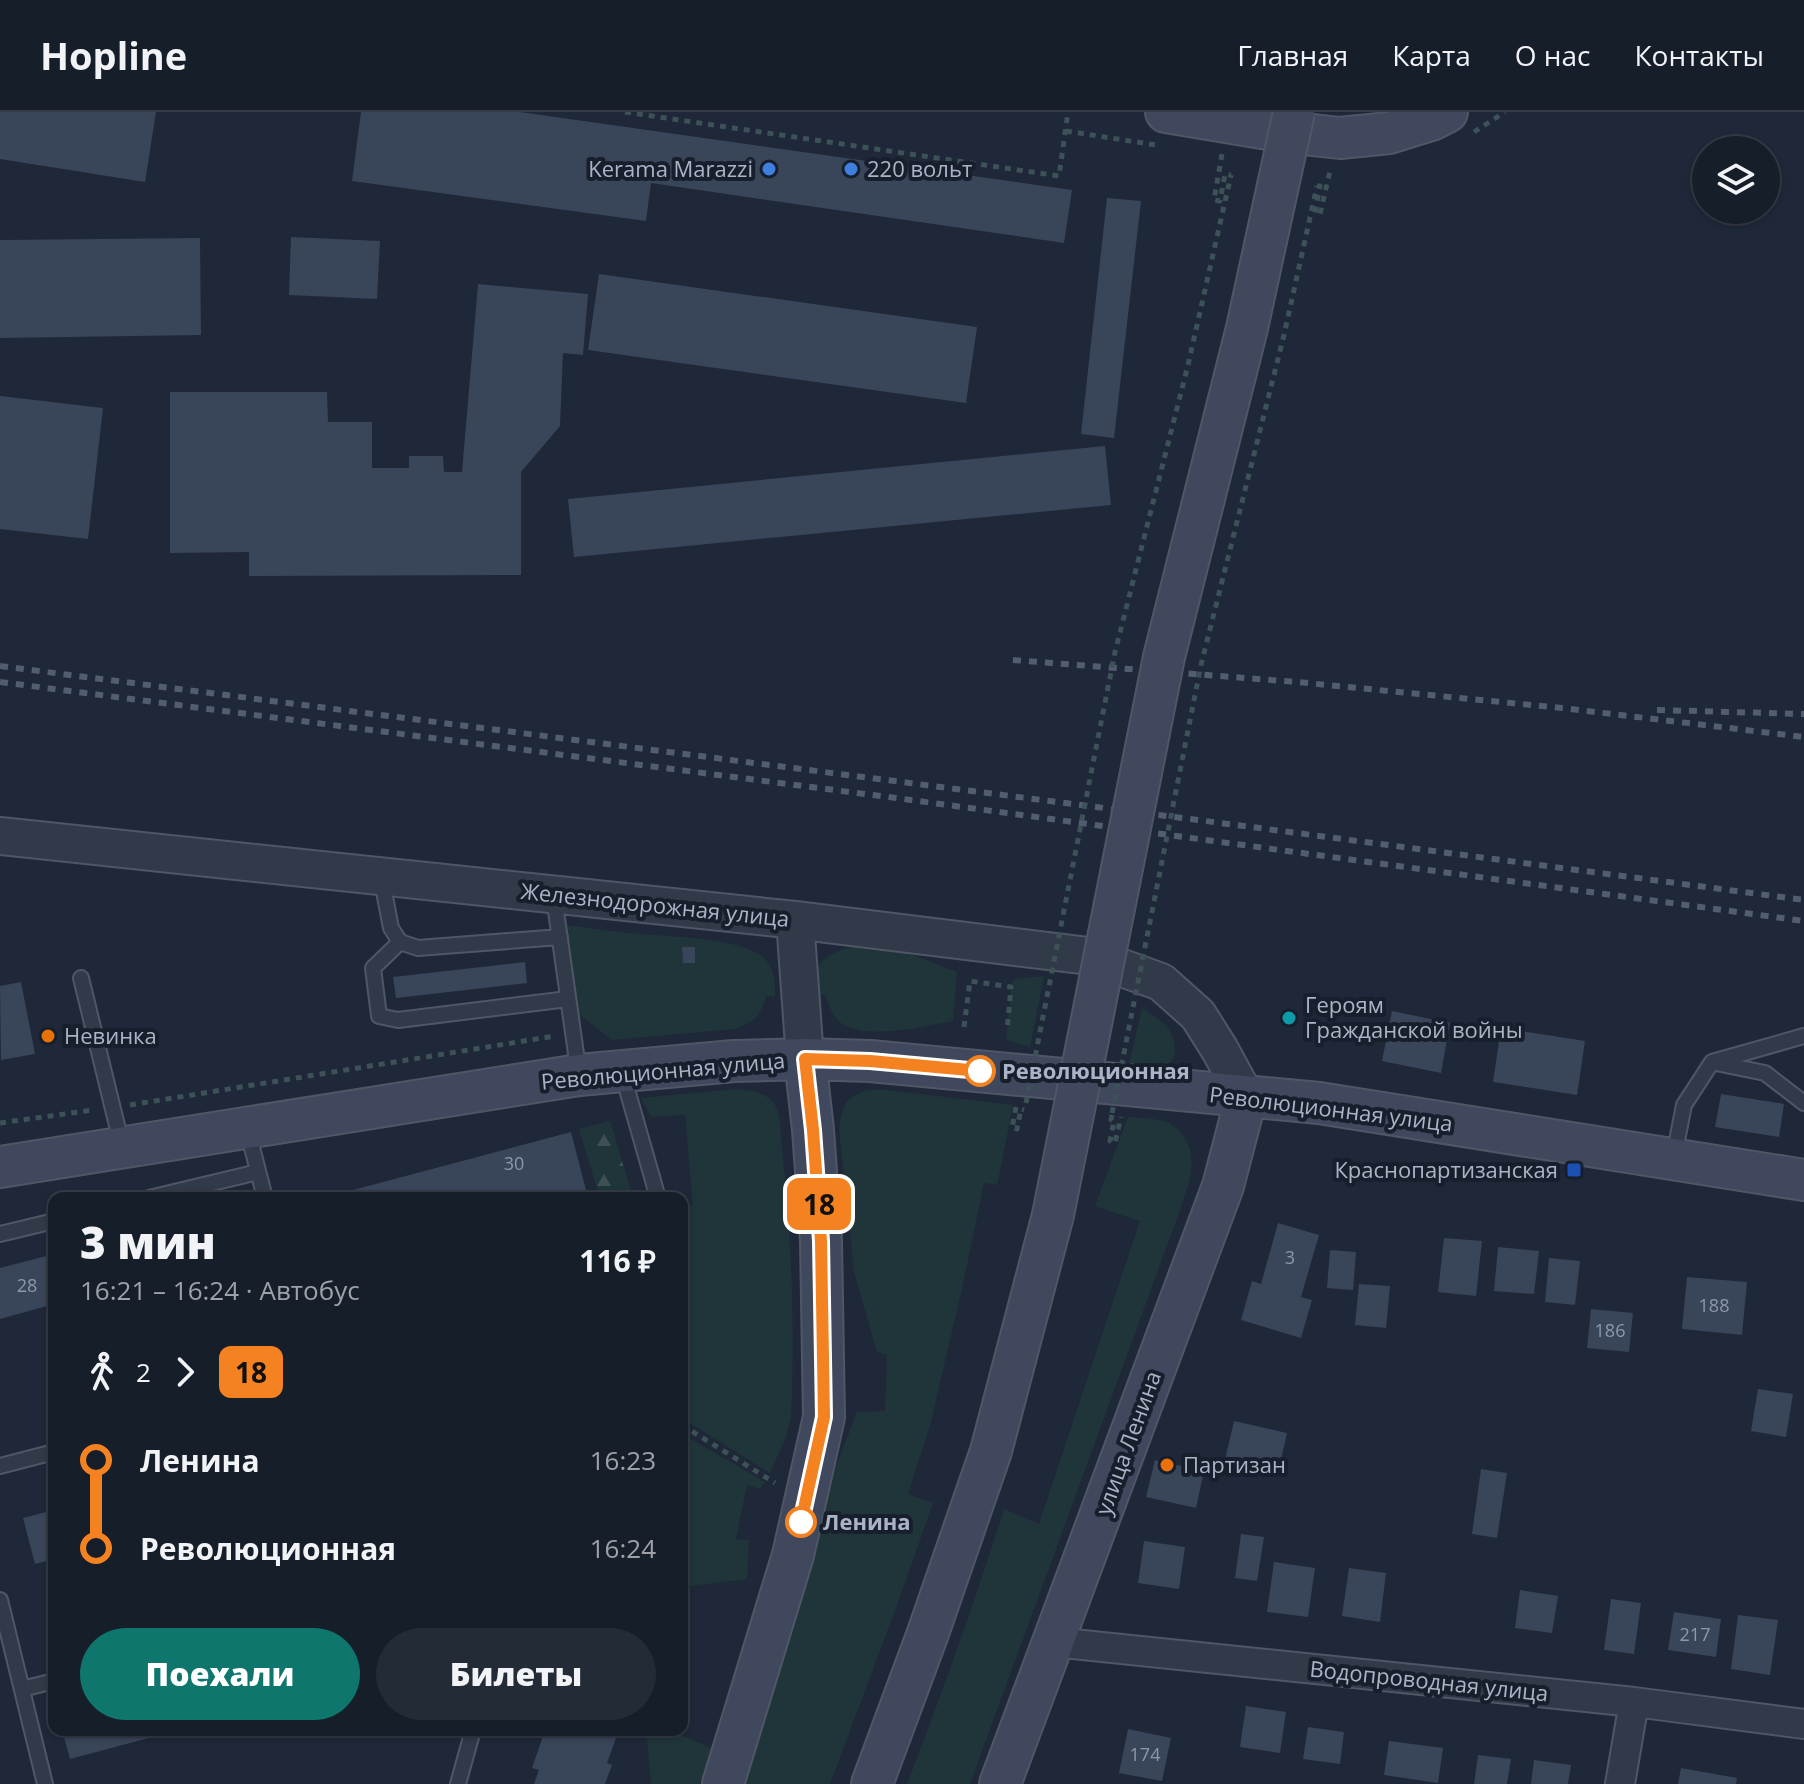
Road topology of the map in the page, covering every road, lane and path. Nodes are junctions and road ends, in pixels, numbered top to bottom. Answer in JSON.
{"nodes":[{"id":1,"x":625,"y":112,"type":"edge"},
{"id":2,"x":1068,"y":112,"type":"edge"},
{"id":3,"x":1294,"y":112,"type":"edge"},
{"id":4,"x":1447,"y":112,"type":"edge"},
{"id":5,"x":1182,"y":113,"type":"edge"},
{"id":6,"x":1222,"y":153,"type":"dead end"},
{"id":7,"x":1331,"y":166,"type":"dead end"},
{"id":8,"x":0,"y":836,"type":"edge"},
{"id":9,"x":380,"y":876,"type":"junction"},
{"id":10,"x":553,"y":894,"type":"junction"},
{"id":11,"x":795,"y":920,"type":"junction"},
{"id":12,"x":560,"y":937,"type":"junction"},
{"id":13,"x":400,"y":942,"type":"junction"},
{"id":14,"x":81,"y":978,"type":"dead end"},
{"id":15,"x":568,"y":999,"type":"junction"},
{"id":16,"x":964,"y":1027,"type":"dead end"},
{"id":17,"x":1007,"y":1031,"type":"dead end"},
{"id":18,"x":573,"y":1034,"type":"junction"},
{"id":19,"x":1804,"y":1036,"type":"edge"},
{"id":20,"x":805,"y":1059,"type":"junction"},
{"id":21,"x":1712,"y":1062,"type":"junction"},
{"id":22,"x":625,"y":1071,"type":"junction"},
{"id":23,"x":579,"y":1075,"type":"junction"},
{"id":24,"x":1018,"y":1098,"type":"dead end"},
{"id":25,"x":1246,"y":1098,"type":"junction"},
{"id":26,"x":1804,"y":1103,"type":"edge"},
{"id":27,"x":114,"y":1107,"type":"junction"},
{"id":28,"x":1123,"y":1108,"type":"dead end"},
{"id":29,"x":1112,"y":1113,"type":"dead end"},
{"id":30,"x":1111,"y":1120,"type":"dead end"},
{"id":31,"x":0,"y":1123,"type":"edge"},
{"id":32,"x":247,"y":1127,"type":"junction"},
{"id":33,"x":122,"y":1147,"type":"junction"},
{"id":34,"x":1674,"y":1159,"type":"junction"},
{"id":35,"x":0,"y":1167,"type":"edge"},
{"id":36,"x":258,"y":1172,"type":"junction"},
{"id":37,"x":1804,"y":1180,"type":"edge"},
{"id":38,"x":174,"y":1192,"type":"edge"},
{"id":39,"x":263,"y":1192,"type":"edge"},
{"id":40,"x":656,"y":1192,"type":"edge"},
{"id":41,"x":48,"y":1222,"type":"edge"},
{"id":42,"x":0,"y":1234,"type":"edge"},
{"id":43,"x":688,"y":1429,"type":"edge"},
{"id":44,"x":48,"y":1454,"type":"edge"},
{"id":45,"x":0,"y":1466,"type":"edge"},
{"id":46,"x":779,"y":1485,"type":"dead end"},
{"id":47,"x":0,"y":1600,"type":"edge"},
{"id":48,"x":1054,"y":1642,"type":"junction"},
{"id":49,"x":48,"y":1682,"type":"edge"},
{"id":50,"x":22,"y":1689,"type":"junction"},
{"id":51,"x":1634,"y":1702,"type":"junction"},
{"id":52,"x":1804,"y":1724,"type":"edge"},
{"id":53,"x":471,"y":1736,"type":"edge"},
{"id":54,"x":45,"y":1784,"type":"edge"},
{"id":55,"x":458,"y":1784,"type":"edge"},
{"id":56,"x":723,"y":1784,"type":"edge"},
{"id":57,"x":872,"y":1784,"type":"edge"},
{"id":58,"x":1000,"y":1784,"type":"edge"},
{"id":59,"x":1620,"y":1784,"type":"edge"}],
"edges":[{"from":1,"to":2,"type":"path"},
{"from":3,"to":57,"type":"main road","bridge":true},
{"from":4,"to":5,"type":"main road"},
{"from":6,"to":24,"type":"path","bridge":true},
{"from":7,"to":29,"type":"path","bridge":true},
{"from":8,"to":9,"type":"street","name":"Железнодорожная улица"},
{"from":9,"to":10,"type":"street","name":"Железнодорожная улица"},
{"from":9,"to":13,"type":"lane"},
{"from":10,"to":11,"type":"street","name":"Железнодорожная улица"},
{"from":10,"to":12,"type":"lane"},
{"from":11,"to":20,"type":"street"},
{"from":11,"to":25,"type":"street","name":"Железнодорожная улица"},
{"from":12,"to":13,"type":"lane"},
{"from":12,"to":15,"type":"lane"},
{"from":13,"to":15,"type":"lane"},
{"from":14,"to":27,"type":"lane"},
{"from":15,"to":18,"type":"lane"},
{"from":16,"to":17,"type":"path"},
{"from":18,"to":23,"type":"lane"},
{"from":18,"to":27,"type":"path"},
{"from":19,"to":21,"type":"lane"},
{"from":20,"to":22,"type":"main road","name":"Революционная улица"},
{"from":20,"to":25,"type":"main road","name":"Революционная улица"},
{"from":20,"to":56,"type":"main road"},
{"from":21,"to":26,"type":"lane"},
{"from":21,"to":34,"type":"lane"},
{"from":22,"to":23,"type":"main road","name":"Революционная улица"},
{"from":22,"to":40,"type":"lane"},
{"from":23,"to":32,"type":"main road","name":"Революционная улица"},
{"from":25,"to":34,"type":"main road","name":"Революционная улица"},
{"from":25,"to":48,"type":"main road","name":"улица Ленина"},
{"from":27,"to":31,"type":"path"},
{"from":27,"to":33,"type":"lane"},
{"from":28,"to":30,"type":"path"},
{"from":32,"to":33,"type":"main road","name":"Революционная улица"},
{"from":32,"to":36,"type":"lane"},
{"from":33,"to":35,"type":"main road","name":"Революционная улица"},
{"from":34,"to":37,"type":"main road","name":"Революционная улица"},
{"from":36,"to":38,"type":"lane"},
{"from":36,"to":39,"type":"lane"},
{"from":41,"to":42,"type":"lane"},
{"from":43,"to":46,"type":"path"},
{"from":44,"to":45,"type":"lane"},
{"from":47,"to":50,"type":"lane"},
{"from":48,"to":51,"type":"street","name":"Водопроводная улица"},
{"from":48,"to":58,"type":"main road","name":"улица Ленина"},
{"from":49,"to":50,"type":"lane"},
{"from":50,"to":54,"type":"lane"},
{"from":51,"to":52,"type":"street","name":"Водопроводная улица"},
{"from":51,"to":59,"type":"street"},
{"from":53,"to":55,"type":"lane"}]}
